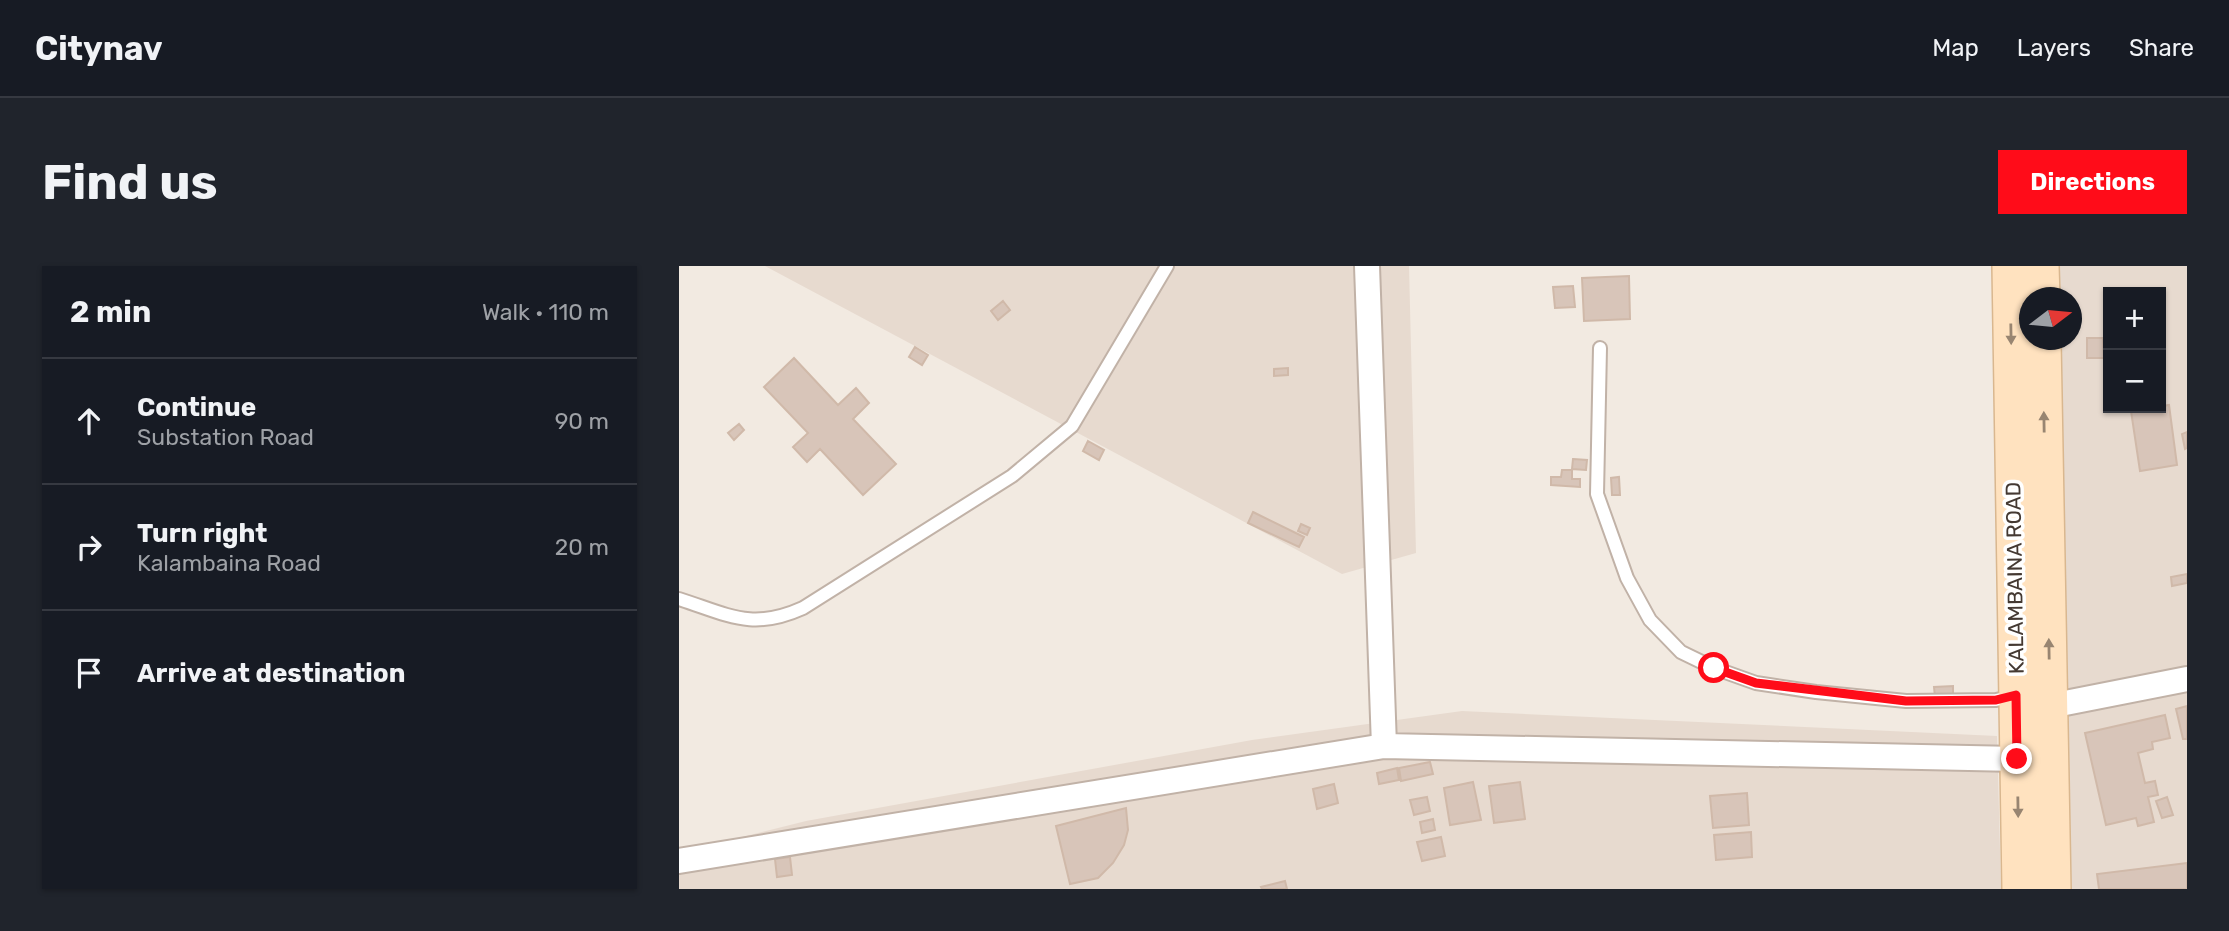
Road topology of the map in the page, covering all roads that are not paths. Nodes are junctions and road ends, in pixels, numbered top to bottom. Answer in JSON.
{"nodes":[{"id":1,"x":1167,"y":266,"type":"edge"},
{"id":2,"x":1367,"y":266,"type":"edge"},
{"id":3,"x":2010,"y":266,"type":"edge"},
{"id":4,"x":2041,"y":266,"type":"edge"},
{"id":5,"x":2042,"y":287,"type":"edge"},
{"id":6,"x":1600,"y":348,"type":"dead end"},
{"id":7,"x":2043,"y":350,"type":"edge"},
{"id":8,"x":679,"y":599,"type":"edge"},
{"id":9,"x":2187,"y":679,"type":"edge"},
{"id":10,"x":2016,"y":695,"type":"junction"},
{"id":11,"x":2050,"y":706,"type":"junction"},
{"id":12,"x":1384,"y":746,"type":"junction"},
{"id":13,"x":2017,"y":759,"type":"junction"},
{"id":14,"x":679,"y":862,"type":"edge"},
{"id":15,"x":2020,"y":889,"type":"edge"},
{"id":16,"x":2053,"y":889,"type":"edge"}],
"edges":[{"from":1,"to":8,"type":"lane"},
{"from":2,"to":12,"type":"street"},
{"from":3,"to":10,"type":"main road","name":"KALAMBAINA ROAD","one_way":true},
{"from":4,"to":5,"type":"main road"},
{"from":6,"to":10,"type":"lane"},
{"from":11,"to":7,"type":"main road","name":"KALAMBAINA ROAD","one_way":true},
{"from":9,"to":11,"type":"street"},
{"from":10,"to":13,"type":"main road","name":"KALAMBAINA ROAD"},
{"from":11,"to":16,"type":"main road","name":"KALAMBAINA ROAD"},
{"from":12,"to":13,"type":"street"},
{"from":12,"to":14,"type":"street"},
{"from":13,"to":15,"type":"main road","name":"KALAMBAINA ROAD","one_way":true}]}
